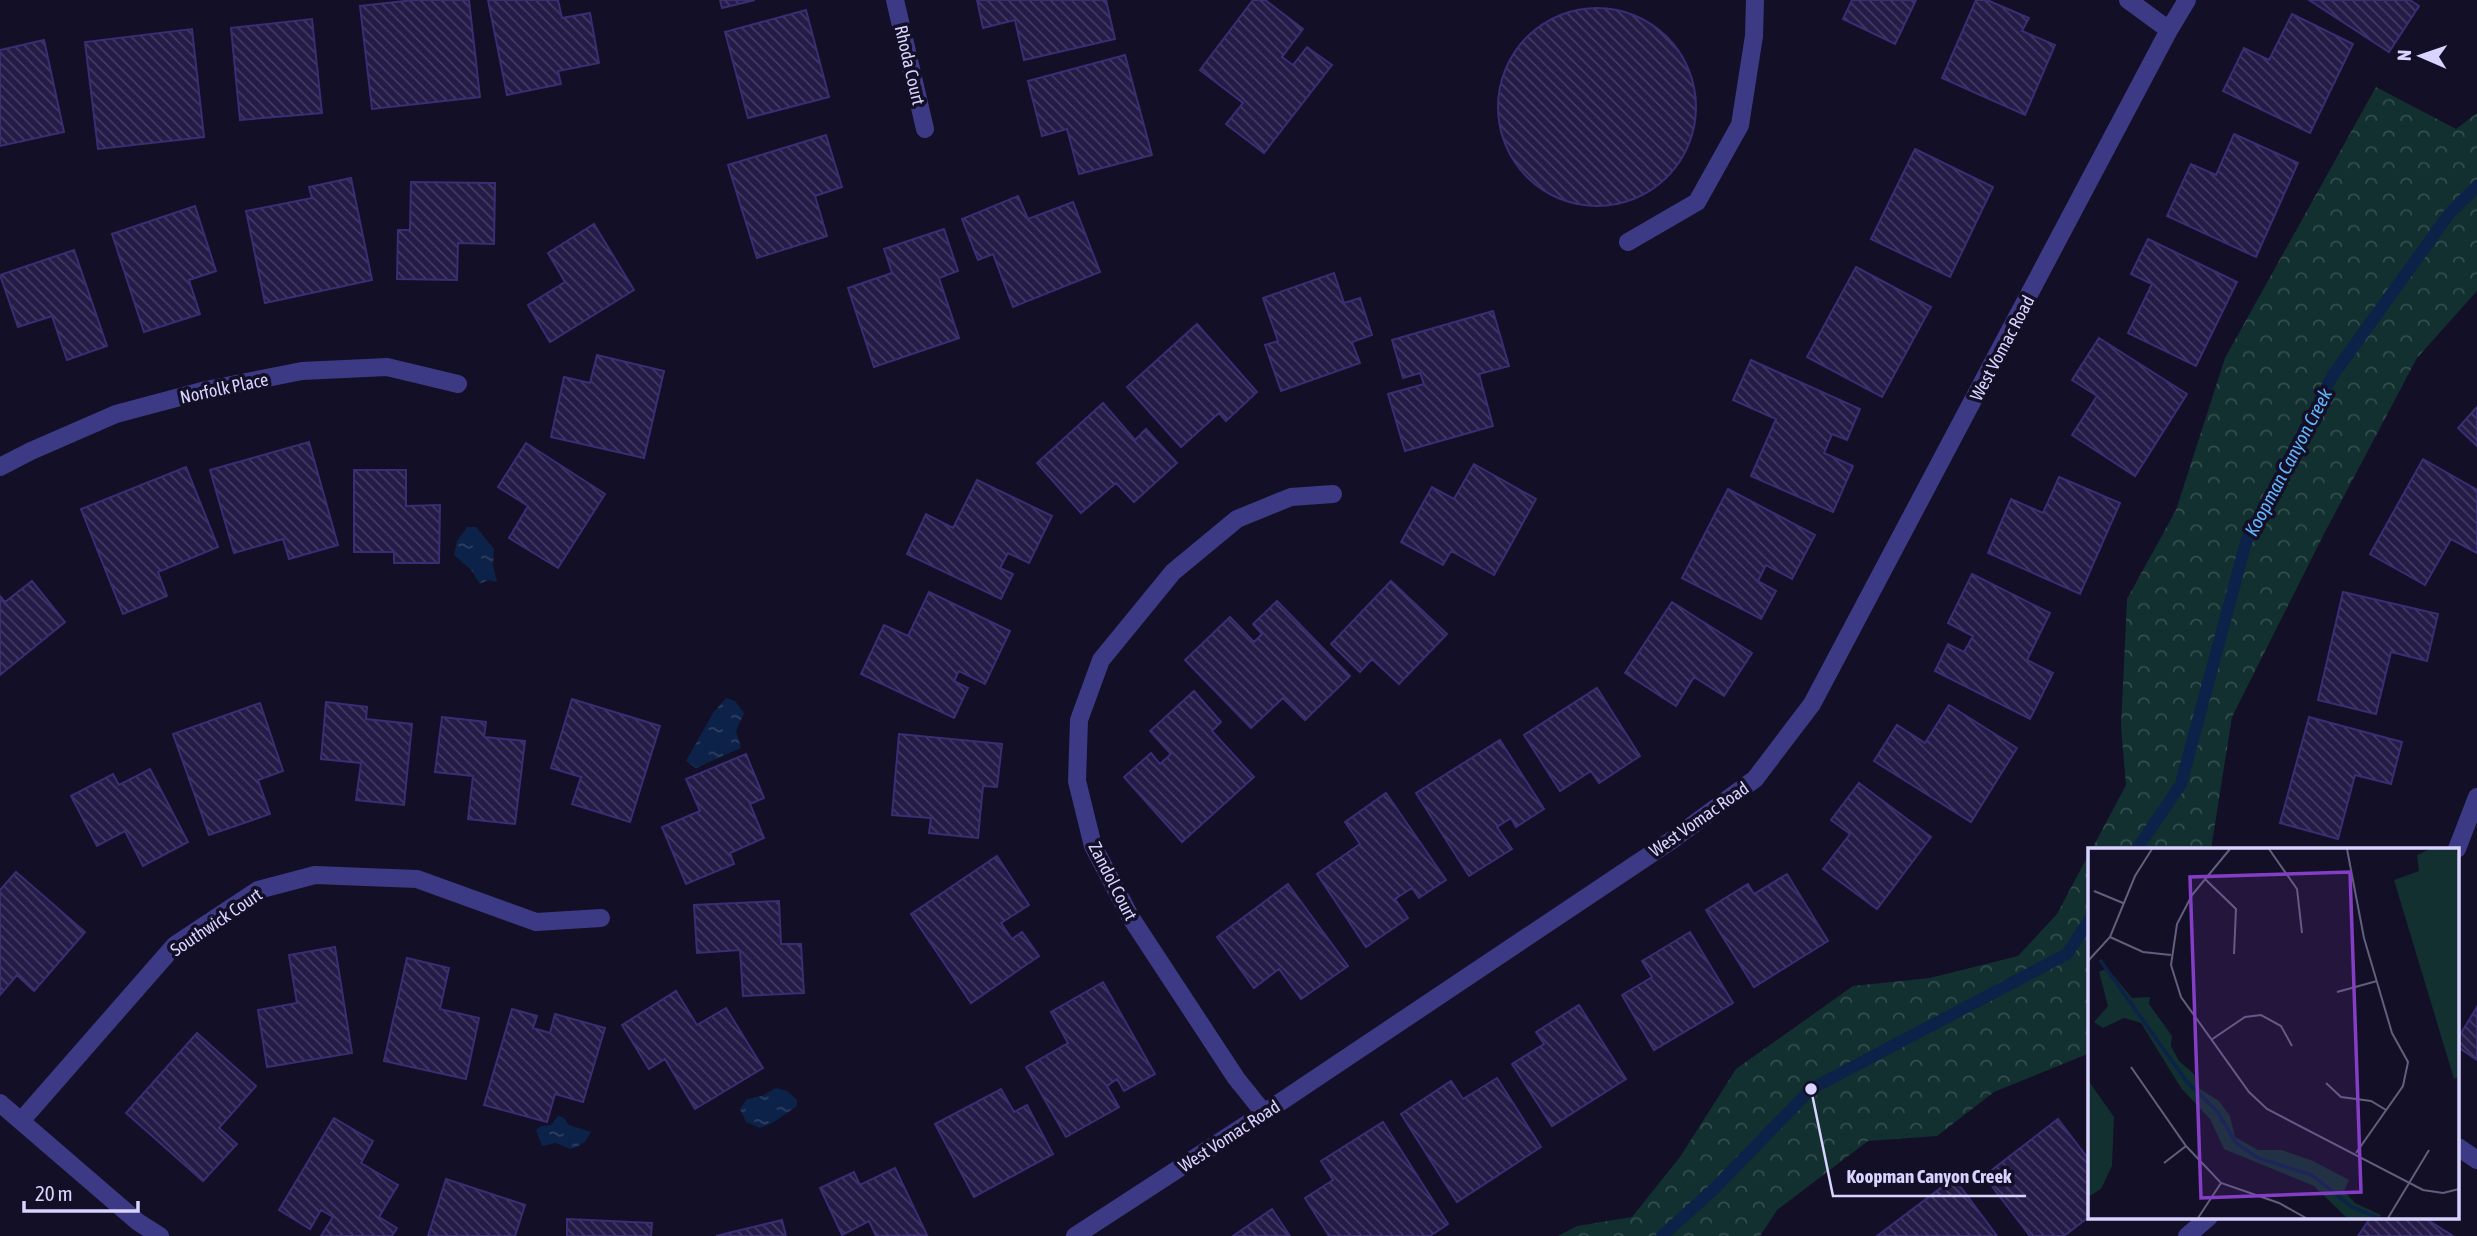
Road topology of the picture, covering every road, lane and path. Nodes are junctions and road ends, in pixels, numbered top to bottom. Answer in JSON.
{"nodes":[{"id":1,"x":895,"y":0,"type":"edge"},
{"id":2,"x":1755,"y":0,"type":"edge"},
{"id":3,"x":2128,"y":0,"type":"edge"},
{"id":4,"x":2187,"y":0,"type":"edge"},
{"id":5,"x":2169,"y":30,"type":"junction"},
{"id":6,"x":925,"y":129,"type":"dead end"},
{"id":7,"x":1628,"y":242,"type":"dead end"},
{"id":8,"x":458,"y":384,"type":"dead end"},
{"id":9,"x":0,"y":467,"type":"edge"},
{"id":10,"x":1333,"y":494,"type":"dead end"},
{"id":11,"x":2477,"y":797,"type":"edge"},
{"id":12,"x":2457,"y":848,"type":"edge"},
{"id":13,"x":601,"y":918,"type":"dead end"},
{"id":14,"x":0,"y":1103,"type":"edge"},
{"id":15,"x":1264,"y":1113,"type":"junction"},
{"id":16,"x":21,"y":1121,"type":"junction"},
{"id":17,"x":2460,"y":1148,"type":"edge"},
{"id":18,"x":2477,"y":1160,"type":"edge"},
{"id":19,"x":2208,"y":1218,"type":"edge"},
{"id":20,"x":160,"y":1236,"type":"edge"},
{"id":21,"x":1075,"y":1236,"type":"edge"},
{"id":22,"x":2187,"y":1236,"type":"edge"}],
"edges":[{"from":1,"to":6,"type":"street","name":"Rhoda Court"},
{"from":2,"to":7,"type":"street"},
{"from":3,"to":5,"type":"street"},
{"from":4,"to":5,"type":"street","name":"West Vomac Road"},
{"from":5,"to":15,"type":"street","name":"West Vomac Road"},
{"from":8,"to":9,"type":"street","name":"Norfolk Place"},
{"from":10,"to":15,"type":"street","name":"Zandol Court"},
{"from":11,"to":12,"type":"street"},
{"from":13,"to":16,"type":"street","name":"Southwick Court"},
{"from":14,"to":16,"type":"street"},
{"from":15,"to":21,"type":"street","name":"West Vomac Road"},
{"from":16,"to":20,"type":"street"},
{"from":17,"to":18,"type":"street"},
{"from":19,"to":22,"type":"street"}]}
